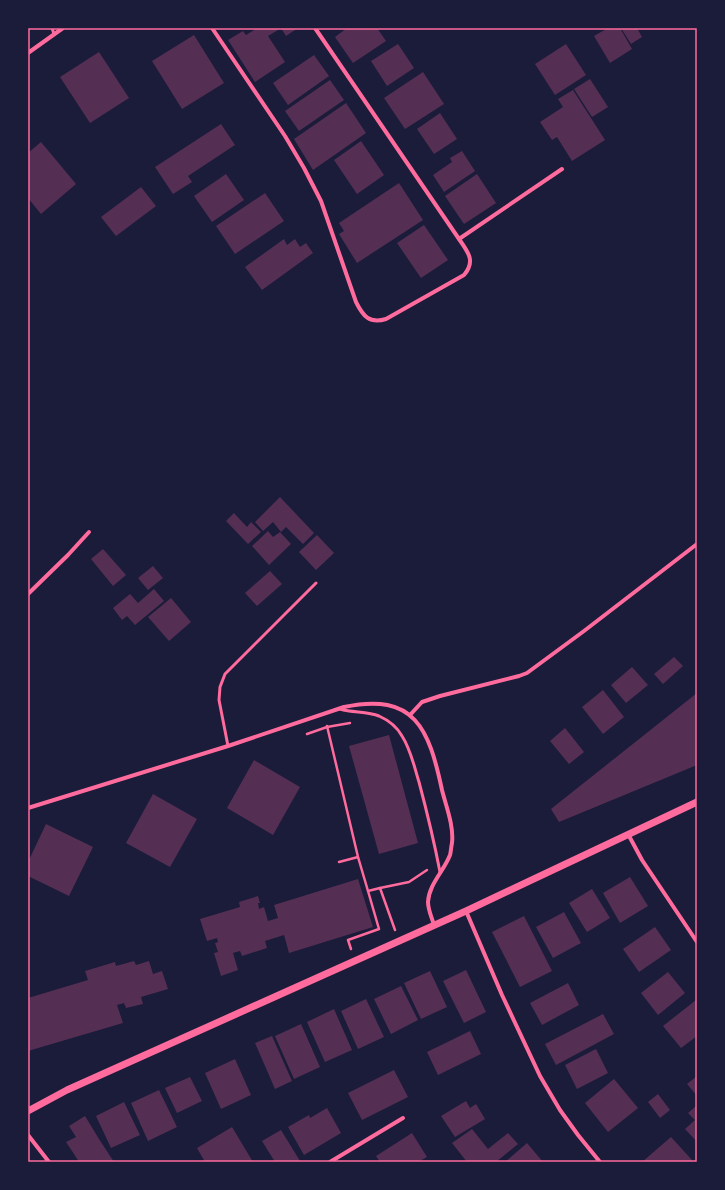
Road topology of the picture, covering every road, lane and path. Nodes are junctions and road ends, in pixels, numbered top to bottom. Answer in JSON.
{"nodes":[{"id":1,"x":52,"y":28,"type":"edge"},
{"id":2,"x":63,"y":28,"type":"edge"},
{"id":3,"x":212,"y":28,"type":"edge"},
{"id":4,"x":315,"y":28,"type":"edge"},
{"id":5,"x":54,"y":34,"type":"junction"},
{"id":6,"x":28,"y":53,"type":"edge"},
{"id":7,"x":562,"y":170,"type":"dead end"},
{"id":8,"x":459,"y":239,"type":"junction"},
{"id":9,"x":89,"y":532,"type":"dead end"},
{"id":10,"x":697,"y":544,"type":"edge"},
{"id":11,"x":316,"y":583,"type":"dead end"},
{"id":12,"x":28,"y":594,"type":"edge"},
{"id":13,"x":338,"y":708,"type":"junction"},
{"id":14,"x":325,"y":713,"type":"junction"},
{"id":15,"x":410,"y":715,"type":"junction"},
{"id":16,"x":358,"y":722,"type":"dead end"},
{"id":17,"x":328,"y":727,"type":"junction"},
{"id":18,"x":305,"y":734,"type":"dead end"},
{"id":19,"x":228,"y":746,"type":"junction"},
{"id":20,"x":697,"y":802,"type":"edge"},
{"id":21,"x":28,"y":808,"type":"edge"},
{"id":22,"x":628,"y":834,"type":"junction"},
{"id":23,"x":358,"y":858,"type":"junction"},
{"id":24,"x":339,"y":862,"type":"dead end"},
{"id":25,"x":430,"y":869,"type":"dead end"},
{"id":26,"x":440,"y":872,"type":"junction"},
{"id":27,"x":380,"y":888,"type":"junction"},
{"id":28,"x":368,"y":891,"type":"junction"},
{"id":29,"x":466,"y":911,"type":"junction"},
{"id":30,"x":434,"y":925,"type":"junction"},
{"id":31,"x":395,"y":931,"type":"dead end"},
{"id":32,"x":697,"y":942,"type":"edge"},
{"id":33,"x":351,"y":950,"type":"dead end"},
{"id":34,"x":28,"y":1111,"type":"edge"},
{"id":35,"x":403,"y":1118,"type":"dead end"},
{"id":36,"x":28,"y":1135,"type":"edge"},
{"id":37,"x":49,"y":1162,"type":"edge"},
{"id":38,"x":330,"y":1162,"type":"edge"},
{"id":39,"x":600,"y":1162,"type":"edge"}],
"edges":[{"from":1,"to":5,"type":"lane"},
{"from":2,"to":5,"type":"street"},
{"from":3,"to":8,"type":"street"},
{"from":4,"to":8,"type":"street"},
{"from":5,"to":6,"type":"street"},
{"from":7,"to":8,"type":"street"},
{"from":9,"to":12,"type":"street"},
{"from":10,"to":15,"type":"street"},
{"from":11,"to":19,"type":"lane"},
{"from":13,"to":14,"type":"street"},
{"from":13,"to":15,"type":"street"},
{"from":13,"to":26,"type":"lane"},
{"from":14,"to":17,"type":"path"},
{"from":14,"to":19,"type":"street"},
{"from":15,"to":26,"type":"street"},
{"from":16,"to":17,"type":"path"},
{"from":17,"to":18,"type":"path"},
{"from":17,"to":23,"type":"path"},
{"from":19,"to":21,"type":"street"},
{"from":20,"to":22,"type":"street"},
{"from":22,"to":29,"type":"street"},
{"from":22,"to":32,"type":"street"},
{"from":23,"to":24,"type":"path"},
{"from":23,"to":28,"type":"path"},
{"from":25,"to":27,"type":"path"},
{"from":26,"to":30,"type":"street"},
{"from":27,"to":28,"type":"path"},
{"from":27,"to":31,"type":"path"},
{"from":28,"to":33,"type":"path"},
{"from":29,"to":30,"type":"street"},
{"from":29,"to":39,"type":"street"},
{"from":30,"to":34,"type":"street"},
{"from":35,"to":38,"type":"street"},
{"from":36,"to":37,"type":"street"}]}
